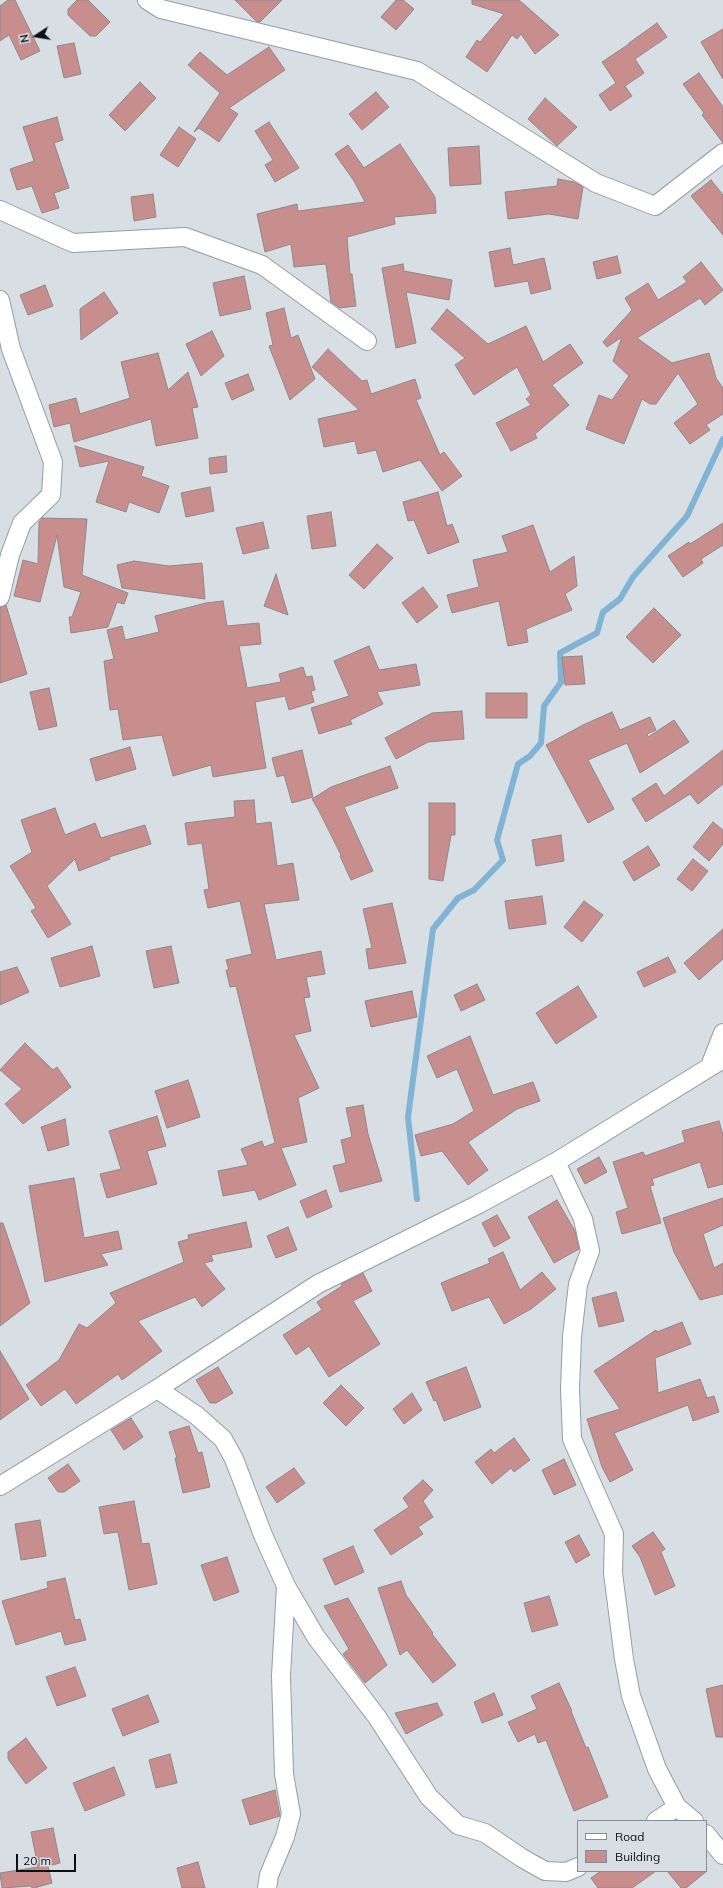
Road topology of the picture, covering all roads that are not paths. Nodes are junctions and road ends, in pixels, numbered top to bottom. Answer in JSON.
{"nodes":[{"id":1,"x":147,"y":0,"type":"edge"},
{"id":2,"x":723,"y":153,"type":"edge"},
{"id":3,"x":0,"y":210,"type":"edge"},
{"id":4,"x":0,"y":300,"type":"edge"},
{"id":5,"x":367,"y":341,"type":"dead end"},
{"id":6,"x":0,"y":597,"type":"edge"},
{"id":7,"x":723,"y":1033,"type":"edge"},
{"id":8,"x":717,"y":1063,"type":"edge"},
{"id":9,"x":556,"y":1162,"type":"junction"},
{"id":10,"x":157,"y":1389,"type":"junction"},
{"id":11,"x":0,"y":1486,"type":"edge"},
{"id":12,"x":286,"y":1586,"type":"junction"},
{"id":13,"x":678,"y":1807,"type":"junction"},
{"id":14,"x":658,"y":1820,"type":"edge"},
{"id":15,"x":693,"y":1820,"type":"edge"},
{"id":16,"x":707,"y":1835,"type":"edge"},
{"id":17,"x":723,"y":1855,"type":"edge"},
{"id":18,"x":577,"y":1868,"type":"edge"},
{"id":19,"x":267,"y":1888,"type":"edge"}],
"edges":[{"from":1,"to":2,"type":"street"},
{"from":3,"to":5,"type":"street"},
{"from":4,"to":6,"type":"street"},
{"from":7,"to":8,"type":"street"},
{"from":8,"to":9,"type":"street"},
{"from":9,"to":10,"type":"street"},
{"from":9,"to":13,"type":"street"},
{"from":10,"to":11,"type":"street"},
{"from":10,"to":12,"type":"street"},
{"from":12,"to":18,"type":"street"},
{"from":12,"to":19,"type":"street"},
{"from":13,"to":14,"type":"street"},
{"from":13,"to":15,"type":"street"},
{"from":16,"to":17,"type":"street"}]}
